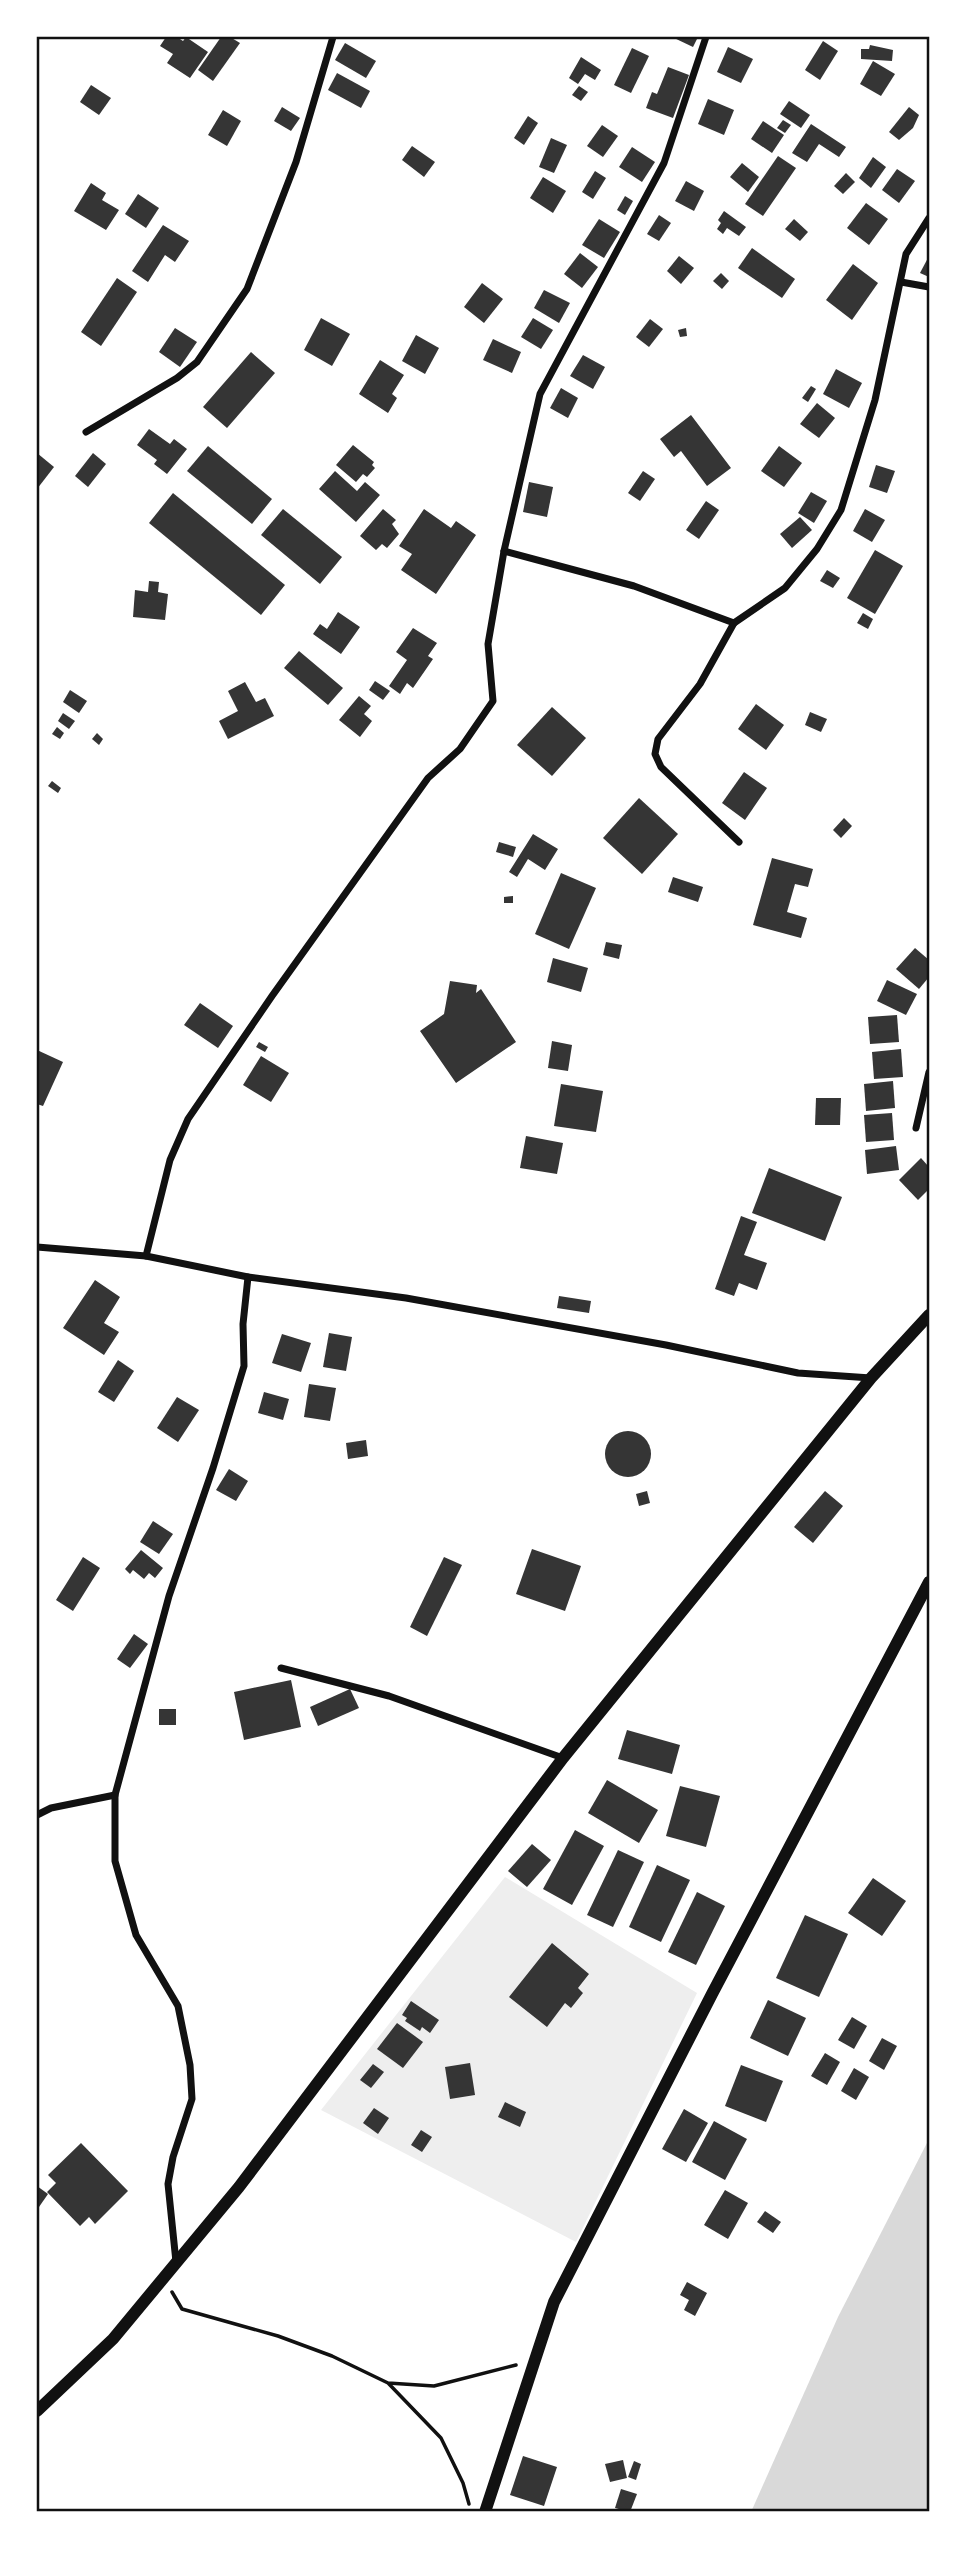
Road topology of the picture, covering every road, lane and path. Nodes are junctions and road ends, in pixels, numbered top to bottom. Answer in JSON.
{"nodes":[{"id":1,"x":334,"y":37,"type":"edge"},
{"id":2,"x":706,"y":37,"type":"edge"},
{"id":3,"x":929,"y":218,"type":"edge"},
{"id":4,"x":901,"y":282,"type":"junction"},
{"id":5,"x":929,"y":288,"type":"edge"},
{"id":6,"x":86,"y":432,"type":"dead end"},
{"id":7,"x":503,"y":551,"type":"junction"},
{"id":8,"x":734,"y":623,"type":"junction"},
{"id":9,"x":739,"y":842,"type":"dead end"},
{"id":10,"x":929,"y":1072,"type":"edge"},
{"id":11,"x":916,"y":1128,"type":"dead end"},
{"id":12,"x":37,"y":1247,"type":"edge"},
{"id":13,"x":146,"y":1256,"type":"junction"},
{"id":14,"x":248,"y":1277,"type":"junction"},
{"id":15,"x":929,"y":1315,"type":"edge"},
{"id":16,"x":871,"y":1378,"type":"junction"},
{"id":17,"x":929,"y":1582,"type":"edge"},
{"id":18,"x":281,"y":1668,"type":"dead end"},
{"id":19,"x":563,"y":1758,"type":"junction"},
{"id":20,"x":115,"y":1795,"type":"junction"},
{"id":21,"x":37,"y":1815,"type":"edge"},
{"id":22,"x":176,"y":2263,"type":"junction"},
{"id":23,"x":535,"y":2361,"type":"junction"},
{"id":24,"x":388,"y":2383,"type":"junction"},
{"id":25,"x":37,"y":2412,"type":"edge"},
{"id":26,"x":472,"y":2512,"type":"edge"},
{"id":27,"x":485,"y":2512,"type":"edge"}],
"edges":[{"from":1,"to":6,"type":"street"},
{"from":2,"to":7,"type":"street"},
{"from":3,"to":4,"type":"street"},
{"from":4,"to":5,"type":"street"},
{"from":4,"to":8,"type":"street"},
{"from":7,"to":8,"type":"street"},
{"from":7,"to":13,"type":"street"},
{"from":8,"to":9,"type":"street"},
{"from":10,"to":11,"type":"street"},
{"from":12,"to":13,"type":"street"},
{"from":13,"to":14,"type":"street"},
{"from":14,"to":16,"type":"street"},
{"from":14,"to":20,"type":"street"},
{"from":15,"to":16,"type":"street"},
{"from":16,"to":19,"type":"street"},
{"from":17,"to":23,"type":"street"},
{"from":18,"to":19,"type":"street"},
{"from":19,"to":22,"type":"street"},
{"from":20,"to":21,"type":"street"},
{"from":20,"to":22,"type":"street"},
{"from":22,"to":24,"type":"path"},
{"from":22,"to":25,"type":"street"},
{"from":23,"to":24,"type":"path"},
{"from":23,"to":27,"type":"street"},
{"from":24,"to":26,"type":"path"}]}
